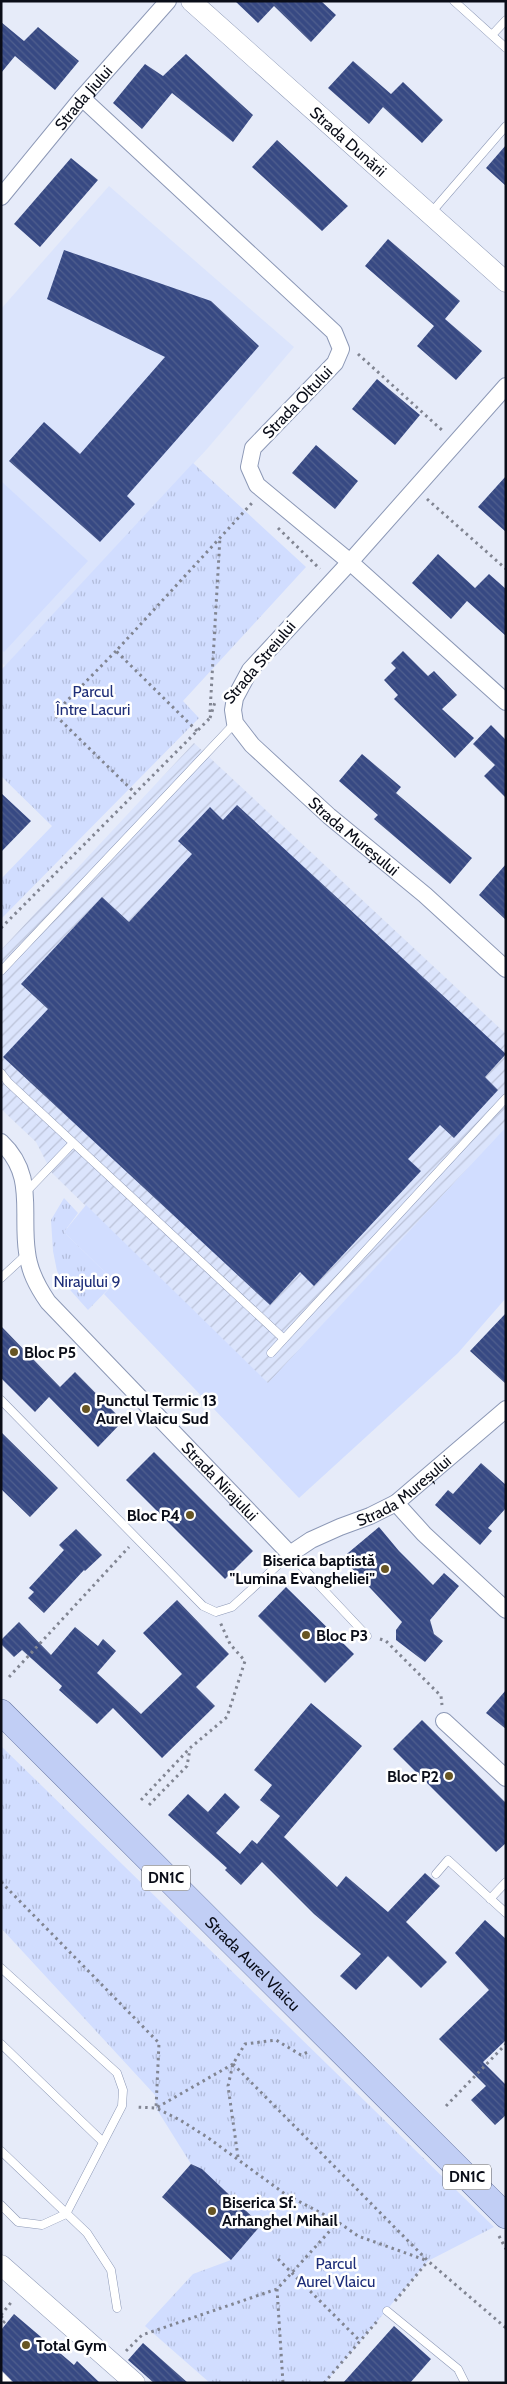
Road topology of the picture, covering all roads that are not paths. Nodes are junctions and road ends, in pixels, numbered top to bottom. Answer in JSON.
{"nodes":[{"id":1,"x":168,"y":1,"type":"edge"},
{"id":2,"x":191,"y":1,"type":"edge"},
{"id":3,"x":454,"y":1,"type":"edge"},
{"id":4,"x":506,"y":20,"type":"edge"},
{"id":5,"x":492,"y":35,"type":"junction"},
{"id":6,"x":506,"y":48,"type":"edge"},
{"id":7,"x":82,"y":98,"type":"junction"},
{"id":8,"x":506,"y":126,"type":"edge"},
{"id":9,"x":1,"y":197,"type":"edge"},
{"id":10,"x":430,"y":214,"type":"junction"},
{"id":11,"x":506,"y":282,"type":"edge"},
{"id":12,"x":506,"y":386,"type":"edge"},
{"id":13,"x":350,"y":562,"type":"junction"},
{"id":14,"x":506,"y":702,"type":"edge"},
{"id":15,"x":236,"y":723,"type":"junction"},
{"id":16,"x":506,"y":968,"type":"edge"},
{"id":17,"x":1,"y":971,"type":"edge"},
{"id":18,"x":1,"y":1073,"type":"edge"},
{"id":19,"x":506,"y":1098,"type":"edge"},
{"id":20,"x":1,"y":1142,"type":"edge"},
{"id":21,"x":74,"y":1143,"type":"junction"},
{"id":22,"x":26,"y":1192,"type":"junction"},
{"id":23,"x":27,"y":1254,"type":"junction"},
{"id":24,"x":1,"y":1278,"type":"edge"},
{"id":25,"x":284,"y":1339,"type":"junction"},
{"id":26,"x":271,"y":1353,"type":"dead end"},
{"id":27,"x":1,"y":1400,"type":"edge"},
{"id":28,"x":506,"y":1409,"type":"edge"},
{"id":29,"x":396,"y":1503,"type":"junction"},
{"id":30,"x":290,"y":1554,"type":"junction"},
{"id":31,"x":506,"y":1610,"type":"edge"},
{"id":32,"x":367,"y":1636,"type":"road end"},
{"id":33,"x":1,"y":1712,"type":"edge"},
{"id":34,"x":444,"y":1721,"type":"road end"},
{"id":35,"x":506,"y":1778,"type":"edge"},
{"id":36,"x":436,"y":1874,"type":"dead end"},
{"id":37,"x":506,"y":1882,"type":"edge"},
{"id":38,"x":490,"y":1899,"type":"junction"},
{"id":39,"x":506,"y":1913,"type":"edge"},
{"id":40,"x":1,"y":1968,"type":"edge"},
{"id":41,"x":1,"y":2044,"type":"edge"},
{"id":42,"x":103,"y":2142,"type":"junction"},
{"id":43,"x":1,"y":2151,"type":"edge"},
{"id":44,"x":1,"y":2205,"type":"edge"},
{"id":45,"x":66,"y":2214,"type":"junction"},
{"id":46,"x":505,"y":2214,"type":"edge"},
{"id":47,"x":1,"y":2265,"type":"edge"},
{"id":48,"x":118,"y":2308,"type":"dead end"},
{"id":49,"x":387,"y":2311,"type":"road end"},
{"id":50,"x":1,"y":2376,"type":"edge"},
{"id":51,"x":8,"y":2383,"type":"edge"},
{"id":52,"x":135,"y":2383,"type":"edge"},
{"id":53,"x":465,"y":2383,"type":"edge"}],
"edges":[{"from":1,"to":7,"type":"street","name":"Strada Jiului"},
{"from":2,"to":10,"type":"street","name":"Strada Dunării"},
{"from":3,"to":5,"type":"lane"},
{"from":4,"to":5,"type":"lane"},
{"from":5,"to":6,"type":"lane"},
{"from":7,"to":9,"type":"street","name":"Strada Jiului"},
{"from":7,"to":13,"type":"street","name":"Strada Oltului"},
{"from":8,"to":10,"type":"lane"},
{"from":10,"to":11,"type":"street","name":"Strada Dunării"},
{"from":12,"to":13,"type":"street","name":"Strada Streiului"},
{"from":13,"to":14,"type":"street","name":"Strada Oltului"},
{"from":13,"to":15,"type":"street","name":"Strada Streiului"},
{"from":15,"to":16,"type":"street","name":"Strada Mureșului"},
{"from":15,"to":17,"type":"lane"},
{"from":18,"to":21,"type":"lane"},
{"from":19,"to":25,"type":"lane"},
{"from":20,"to":22,"type":"street","name":"Strada Nirajului"},
{"from":21,"to":22,"type":"lane"},
{"from":21,"to":25,"type":"lane"},
{"from":22,"to":23,"type":"street","name":"Strada Nirajului"},
{"from":23,"to":24,"type":"lane"},
{"from":23,"to":30,"type":"street","name":"Strada Nirajului"},
{"from":25,"to":26,"type":"lane"},
{"from":27,"to":30,"type":"lane"},
{"from":28,"to":29,"type":"street","name":"Strada Mureșului"},
{"from":29,"to":30,"type":"street","name":"Strada Mureșului"},
{"from":29,"to":31,"type":"street"},
{"from":30,"to":32,"type":"lane","name":"Strada Nirajului"},
{"from":33,"to":46,"type":"main road","name":"Strada Aurel Vlaicu","number":"DN1C"},
{"from":34,"to":35,"type":"street"},
{"from":36,"to":38,"type":"lane"},
{"from":37,"to":38,"type":"lane"},
{"from":38,"to":39,"type":"lane"},
{"from":40,"to":42,"type":"lane"},
{"from":41,"to":42,"type":"lane"},
{"from":42,"to":45,"type":"lane"},
{"from":43,"to":45,"type":"lane"},
{"from":44,"to":45,"type":"lane"},
{"from":45,"to":48,"type":"lane"},
{"from":47,"to":52,"type":"street"},
{"from":49,"to":53,"type":"lane"},
{"from":50,"to":51,"type":"lane"}]}
